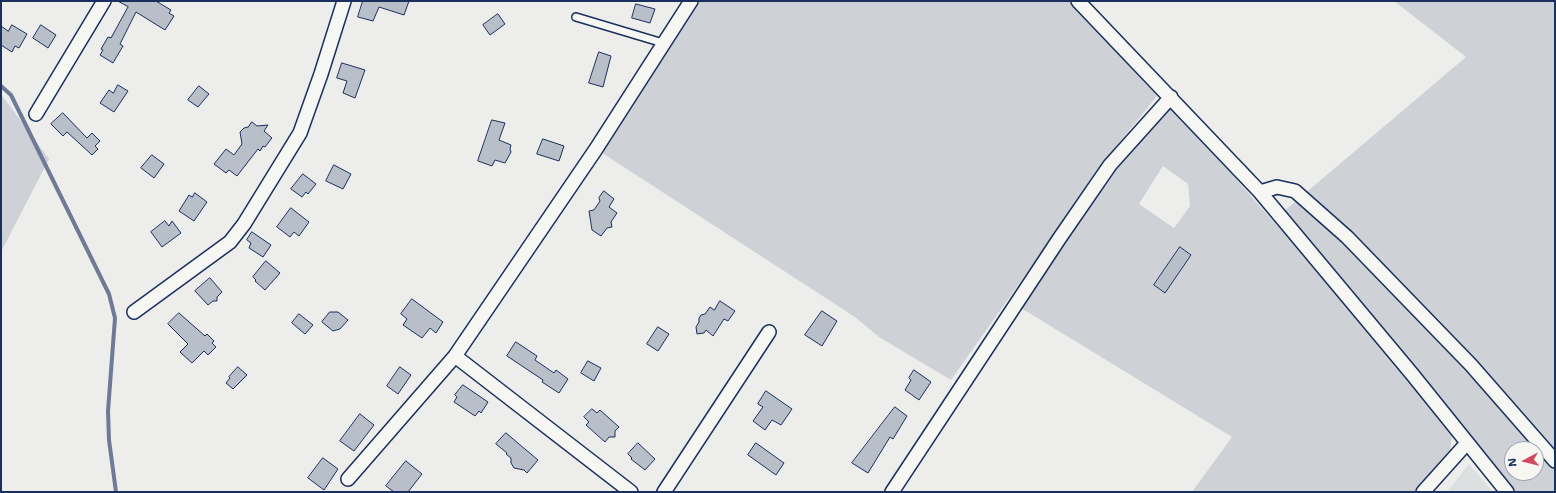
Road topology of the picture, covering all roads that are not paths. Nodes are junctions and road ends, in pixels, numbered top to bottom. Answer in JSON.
{"nodes":[{"id":1,"x":104,"y":1,"type":"edge"},
{"id":2,"x":344,"y":1,"type":"edge"},
{"id":3,"x":691,"y":1,"type":"edge"},
{"id":4,"x":1078,"y":1,"type":"edge"},
{"id":5,"x":576,"y":17,"type":"dead end"},
{"id":6,"x":663,"y":44,"type":"junction"},
{"id":7,"x":1170,"y":97,"type":"junction"},
{"id":8,"x":36,"y":114,"type":"dead end"},
{"id":9,"x":1260,"y":192,"type":"junction"},
{"id":10,"x":134,"y":312,"type":"dead end"},
{"id":11,"x":769,"y":332,"type":"dead end"},
{"id":12,"x":455,"y":356,"type":"junction"},
{"id":13,"x":1467,"y":443,"type":"junction"},
{"id":14,"x":1555,"y":461,"type":"edge"},
{"id":15,"x":348,"y":479,"type":"dead end"},
{"id":16,"x":631,"y":492,"type":"edge"},
{"id":17,"x":664,"y":492,"type":"edge"},
{"id":18,"x":892,"y":492,"type":"edge"},
{"id":19,"x":1423,"y":492,"type":"edge"},
{"id":20,"x":1507,"y":492,"type":"edge"}],
"edges":[{"from":1,"to":8,"type":"street"},
{"from":2,"to":10,"type":"street"},
{"from":3,"to":6,"type":"street"},
{"from":4,"to":7,"type":"street"},
{"from":5,"to":6,"type":"lane"},
{"from":6,"to":12,"type":"street"},
{"from":7,"to":9,"type":"street"},
{"from":7,"to":18,"type":"street"},
{"from":9,"to":13,"type":"street"},
{"from":9,"to":14,"type":"street"},
{"from":11,"to":17,"type":"street"},
{"from":12,"to":15,"type":"street"},
{"from":12,"to":16,"type":"street"},
{"from":13,"to":19,"type":"street"},
{"from":13,"to":20,"type":"street"}]}
